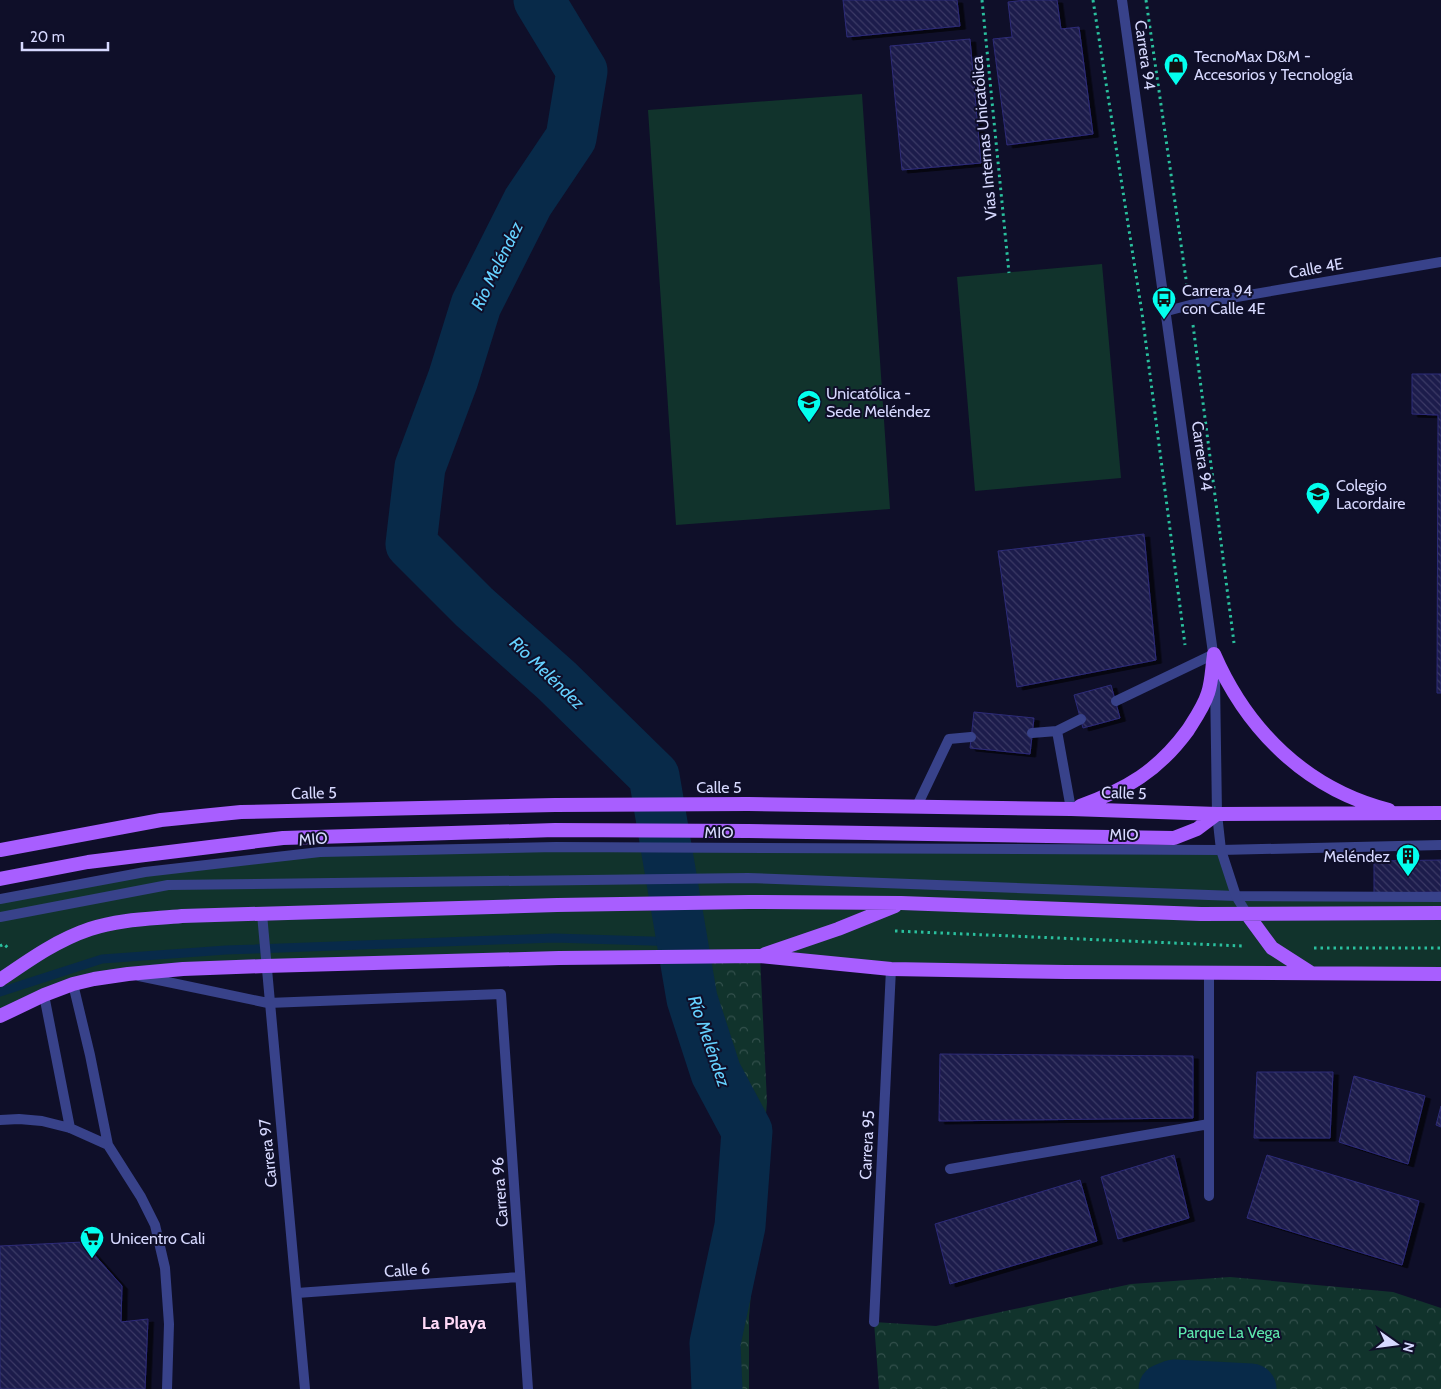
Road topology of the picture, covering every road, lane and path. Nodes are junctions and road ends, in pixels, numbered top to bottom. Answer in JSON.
{"nodes":[{"id":1,"x":982,"y":0,"type":"edge"},
{"id":2,"x":1093,"y":0,"type":"edge"},
{"id":3,"x":1122,"y":0,"type":"edge"},
{"id":4,"x":1146,"y":0,"type":"edge"},
{"id":5,"x":1441,"y":262,"type":"edge"},
{"id":6,"x":1009,"y":273,"type":"dead end"},
{"id":7,"x":1190,"y":305,"type":"junction"},
{"id":8,"x":1167,"y":311,"type":"junction"},
{"id":9,"x":1235,"y":646,"type":"dead end"},
{"id":10,"x":1214,"y":654,"type":"junction"},
{"id":11,"x":1188,"y":666,"type":"junction"},
{"id":12,"x":1116,"y":701,"type":"dead end"},
{"id":13,"x":1081,"y":719,"type":"dead end"},
{"id":14,"x":1057,"y":731,"type":"junction"},
{"id":15,"x":1032,"y":733,"type":"dead end"},
{"id":16,"x":971,"y":737,"type":"dead end"},
{"id":17,"x":916,"y":808,"type":"junction"},
{"id":18,"x":1071,"y":809,"type":"junction"},
{"id":19,"x":1404,"y":813,"type":"junction"},
{"id":20,"x":1441,"y":813,"type":"edge"},
{"id":21,"x":1218,"y":814,"type":"junction"},
{"id":22,"x":1441,"y":845,"type":"edge"},
{"id":23,"x":0,"y":850,"type":"edge"},
{"id":24,"x":1221,"y":850,"type":"junction"},
{"id":25,"x":0,"y":879,"type":"edge"},
{"id":26,"x":1236,"y":896,"type":"junction"},
{"id":27,"x":1441,"y":897,"type":"edge"},
{"id":28,"x":0,"y":899,"type":"edge"},
{"id":29,"x":901,"y":903,"type":"junction"},
{"id":30,"x":1441,"y":913,"type":"edge"},
{"id":31,"x":262,"y":914,"type":"junction"},
{"id":32,"x":1247,"y":914,"type":"junction"},
{"id":33,"x":0,"y":917,"type":"edge"},
{"id":34,"x":888,"y":931,"type":"dead end"},
{"id":35,"x":1272,"y":948,"type":"junction"},
{"id":36,"x":1441,"y":948,"type":"edge"},
{"id":37,"x":755,"y":956,"type":"junction"},
{"id":38,"x":265,"y":966,"type":"junction"},
{"id":39,"x":891,"y":969,"type":"junction"},
{"id":40,"x":1209,"y":972,"type":"junction"},
{"id":41,"x":1311,"y":973,"type":"junction"},
{"id":42,"x":128,"y":974,"type":"junction"},
{"id":43,"x":1441,"y":974,"type":"edge"},
{"id":44,"x":0,"y":980,"type":"edge"},
{"id":45,"x":73,"y":984,"type":"junction"},
{"id":46,"x":44,"y":995,"type":"junction"},
{"id":47,"x":268,"y":1003,"type":"junction"},
{"id":48,"x":0,"y":1016,"type":"edge"},
{"id":49,"x":0,"y":1120,"type":"edge"},
{"id":50,"x":1209,"y":1124,"type":"junction"},
{"id":51,"x":70,"y":1128,"type":"junction"},
{"id":52,"x":108,"y":1145,"type":"junction"},
{"id":53,"x":950,"y":1168,"type":"dead end"},
{"id":54,"x":1209,"y":1196,"type":"dead end"},
{"id":55,"x":520,"y":1277,"type":"junction"},
{"id":56,"x":297,"y":1293,"type":"junction"},
{"id":57,"x":874,"y":1322,"type":"dead end"},
{"id":58,"x":167,"y":1389,"type":"edge"},
{"id":59,"x":305,"y":1389,"type":"edge"},
{"id":60,"x":528,"y":1389,"type":"edge"}],
"edges":[{"from":1,"to":6,"type":"path","name":"Vías Internas Unicatólica"},
{"from":2,"to":11,"type":"path"},
{"from":3,"to":8,"type":"street","name":"Carrera 94"},
{"from":4,"to":7,"type":"path"},
{"from":5,"to":7,"type":"street","name":"Calle 4E"},
{"from":7,"to":8,"type":"street","name":"Calle 4E"},
{"from":7,"to":9,"type":"path"},
{"from":8,"to":10,"type":"street","name":"Carrera 94"},
{"from":10,"to":11,"type":"street"},
{"from":10,"to":18,"type":"main road"},
{"from":10,"to":19,"type":"main road"},
{"from":10,"to":21,"type":"street","name":"Carrera 94"},
{"from":11,"to":12,"type":"street"},
{"from":13,"to":14,"type":"street"},
{"from":14,"to":15,"type":"street"},
{"from":14,"to":18,"type":"street"},
{"from":16,"to":17,"type":"street"},
{"from":17,"to":18,"type":"main road","name":"Calle 5"},
{"from":17,"to":23,"type":"main road","name":"Calle 5"},
{"from":18,"to":21,"type":"main road","name":"Calle 5"},
{"from":19,"to":20,"type":"main road","name":"Calle 5"},
{"from":19,"to":21,"type":"main road","name":"Calle 5"},
{"from":21,"to":24,"type":"street","name":"Carrera 94"},
{"from":21,"to":25,"type":"main road"},
{"from":22,"to":24,"type":"street","name":"MIO"},
{"from":24,"to":26,"type":"street","name":"Carrera 94"},
{"from":24,"to":28,"type":"street","name":"MIO"},
{"from":26,"to":27,"type":"street"},
{"from":26,"to":32,"type":"street","name":"Carrera 94"},
{"from":26,"to":33,"type":"street"},
{"from":29,"to":31,"type":"main road"},
{"from":29,"to":32,"type":"main road"},
{"from":29,"to":37,"type":"main road"},
{"from":30,"to":32,"type":"main road"},
{"from":31,"to":38,"type":"street","name":"Carrera 97"},
{"from":31,"to":44,"type":"main road"},
{"from":32,"to":35,"type":"main road"},
{"from":34,"to":35,"type":"path"},
{"from":35,"to":36,"type":"path"},
{"from":35,"to":41,"type":"main road"},
{"from":37,"to":38,"type":"main road"},
{"from":37,"to":39,"type":"main road"},
{"from":38,"to":42,"type":"main road"},
{"from":38,"to":47,"type":"street","name":"Carrera 97"},
{"from":39,"to":40,"type":"main road"},
{"from":39,"to":57,"type":"street","name":"Carrera 95"},
{"from":40,"to":41,"type":"main road"},
{"from":40,"to":50,"type":"street"},
{"from":41,"to":43,"type":"main road"},
{"from":42,"to":45,"type":"main road"},
{"from":42,"to":47,"type":"street"},
{"from":45,"to":46,"type":"main road"},
{"from":45,"to":52,"type":"street"},
{"from":46,"to":48,"type":"main road"},
{"from":46,"to":51,"type":"street"},
{"from":47,"to":55,"type":"street","name":"Carrera 96"},
{"from":47,"to":56,"type":"street","name":"Carrera 97"},
{"from":49,"to":51,"type":"street"},
{"from":50,"to":53,"type":"street"},
{"from":50,"to":54,"type":"street"},
{"from":51,"to":52,"type":"street"},
{"from":52,"to":58,"type":"street"},
{"from":55,"to":56,"type":"street","name":"Calle 6"},
{"from":55,"to":60,"type":"street","name":"Carrera 96"},
{"from":56,"to":59,"type":"street","name":"Carrera 97"}]}
